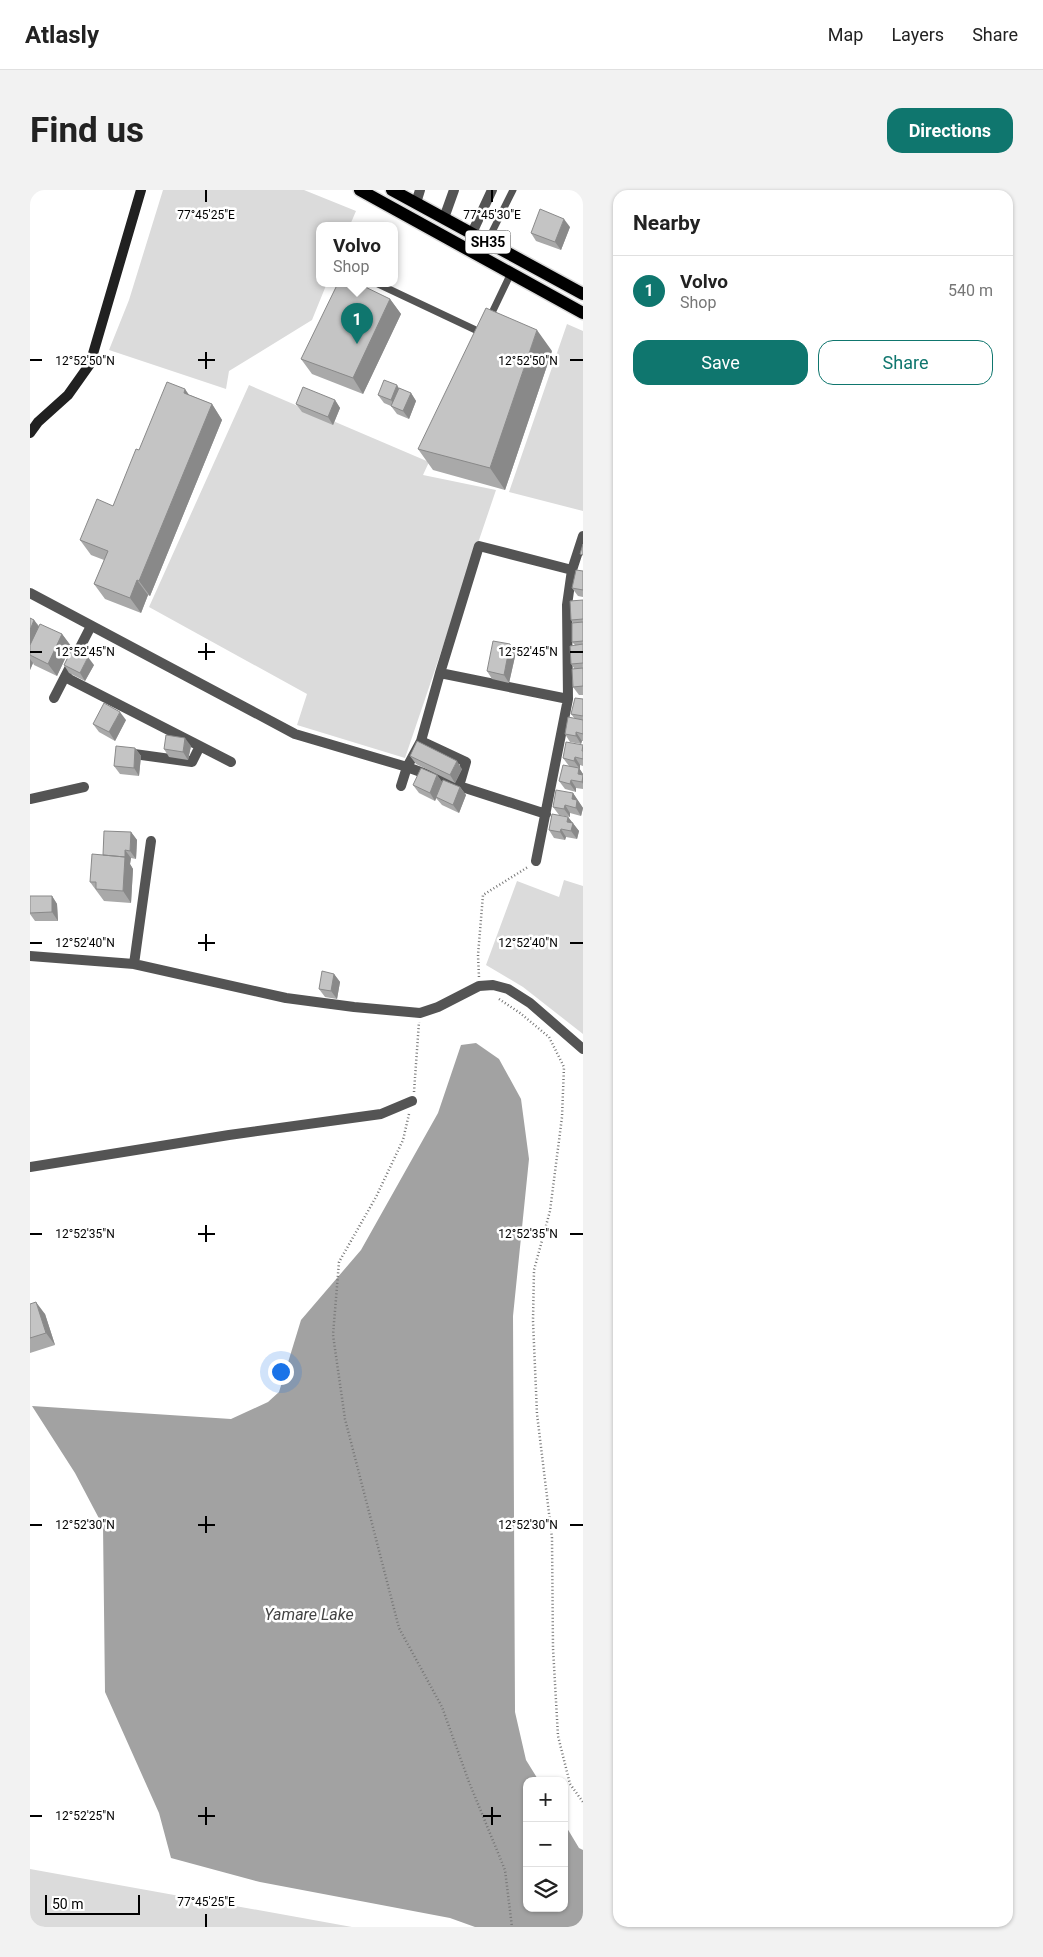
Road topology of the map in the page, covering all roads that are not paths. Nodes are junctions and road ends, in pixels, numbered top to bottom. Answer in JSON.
{"nodes":[{"id":1,"x":141,"y":190,"type":"edge"},
{"id":2,"x":360,"y":190,"type":"edge"},
{"id":3,"x":392,"y":190,"type":"edge"},
{"id":4,"x":420,"y":190,"type":"edge"},
{"id":5,"x":454,"y":190,"type":"edge"},
{"id":6,"x":492,"y":190,"type":"edge"},
{"id":7,"x":513,"y":190,"type":"edge"},
{"id":8,"x":416,"y":203,"type":"junction"},
{"id":9,"x":444,"y":218,"type":"junction"},
{"id":10,"x":472,"y":233,"type":"junction"},
{"id":11,"x":487,"y":242,"type":"junction"},
{"id":12,"x":511,"y":273,"type":"junction"},
{"id":13,"x":384,"y":287,"type":"edge"},
{"id":14,"x":583,"y":294,"type":"edge"},
{"id":15,"x":583,"y":313,"type":"edge"},
{"id":16,"x":482,"y":333,"type":"junction"},
{"id":17,"x":477,"y":342,"type":"edge"},
{"id":18,"x":30,"y":433,"type":"edge"},
{"id":19,"x":583,"y":536,"type":"edge"},
{"id":20,"x":572,"y":570,"type":"junction"},
{"id":21,"x":30,"y":593,"type":"edge"},
{"id":22,"x":91,"y":626,"type":"junction"},
{"id":23,"x":440,"y":674,"type":"junction"},
{"id":24,"x":65,"y":677,"type":"junction"},
{"id":25,"x":54,"y":698,"type":"dead end"},
{"id":26,"x":568,"y":699,"type":"junction"},
{"id":27,"x":422,"y":740,"type":"junction"},
{"id":28,"x":200,"y":746,"type":"junction"},
{"id":29,"x":122,"y":752,"type":"edge"},
{"id":30,"x":231,"y":762,"type":"dead end"},
{"id":31,"x":407,"y":767,"type":"junction"},
{"id":32,"x":402,"y":786,"type":"dead end"},
{"id":33,"x":460,"y":786,"type":"junction"},
{"id":34,"x":84,"y":787,"type":"dead end"},
{"id":35,"x":30,"y":799,"type":"edge"},
{"id":36,"x":546,"y":814,"type":"junction"},
{"id":37,"x":151,"y":841,"type":"dead end"},
{"id":38,"x":536,"y":861,"type":"road end"},
{"id":39,"x":30,"y":956,"type":"edge"},
{"id":40,"x":134,"y":964,"type":"junction"},
{"id":41,"x":583,"y":1049,"type":"edge"},
{"id":42,"x":412,"y":1101,"type":"road end"},
{"id":43,"x":30,"y":1167,"type":"edge"}],
"edges":[{"from":1,"to":18,"type":"street"},
{"from":2,"to":12,"type":"main road"},
{"from":3,"to":8,"type":"main road","number":"SH35"},
{"from":4,"to":8,"type":"street"},
{"from":5,"to":9,"type":"street"},
{"from":6,"to":10,"type":"street"},
{"from":7,"to":11,"type":"lane"},
{"from":8,"to":9,"type":"main road","number":"SH35"},
{"from":9,"to":10,"type":"main road","number":"SH35"},
{"from":10,"to":11,"type":"main road","number":"SH35"},
{"from":11,"to":14,"type":"main road","number":"SH35"},
{"from":12,"to":15,"type":"main road"},
{"from":12,"to":16,"type":"lane"},
{"from":13,"to":16,"type":"lane"},
{"from":16,"to":17,"type":"lane"},
{"from":19,"to":20,"type":"street"},
{"from":20,"to":23,"type":"street"},
{"from":20,"to":26,"type":"street"},
{"from":21,"to":22,"type":"street"},
{"from":22,"to":24,"type":"street"},
{"from":22,"to":31,"type":"street"},
{"from":23,"to":26,"type":"street"},
{"from":23,"to":27,"type":"street"},
{"from":24,"to":25,"type":"street"},
{"from":24,"to":28,"type":"street"},
{"from":26,"to":36,"type":"street"},
{"from":27,"to":31,"type":"street"},
{"from":27,"to":33,"type":"street"},
{"from":28,"to":29,"type":"street"},
{"from":28,"to":30,"type":"street"},
{"from":31,"to":32,"type":"street"},
{"from":31,"to":33,"type":"street"},
{"from":33,"to":36,"type":"street"},
{"from":34,"to":35,"type":"street"},
{"from":36,"to":38,"type":"street"},
{"from":37,"to":40,"type":"street"},
{"from":39,"to":40,"type":"street"},
{"from":40,"to":41,"type":"street"},
{"from":42,"to":43,"type":"street"}]}
